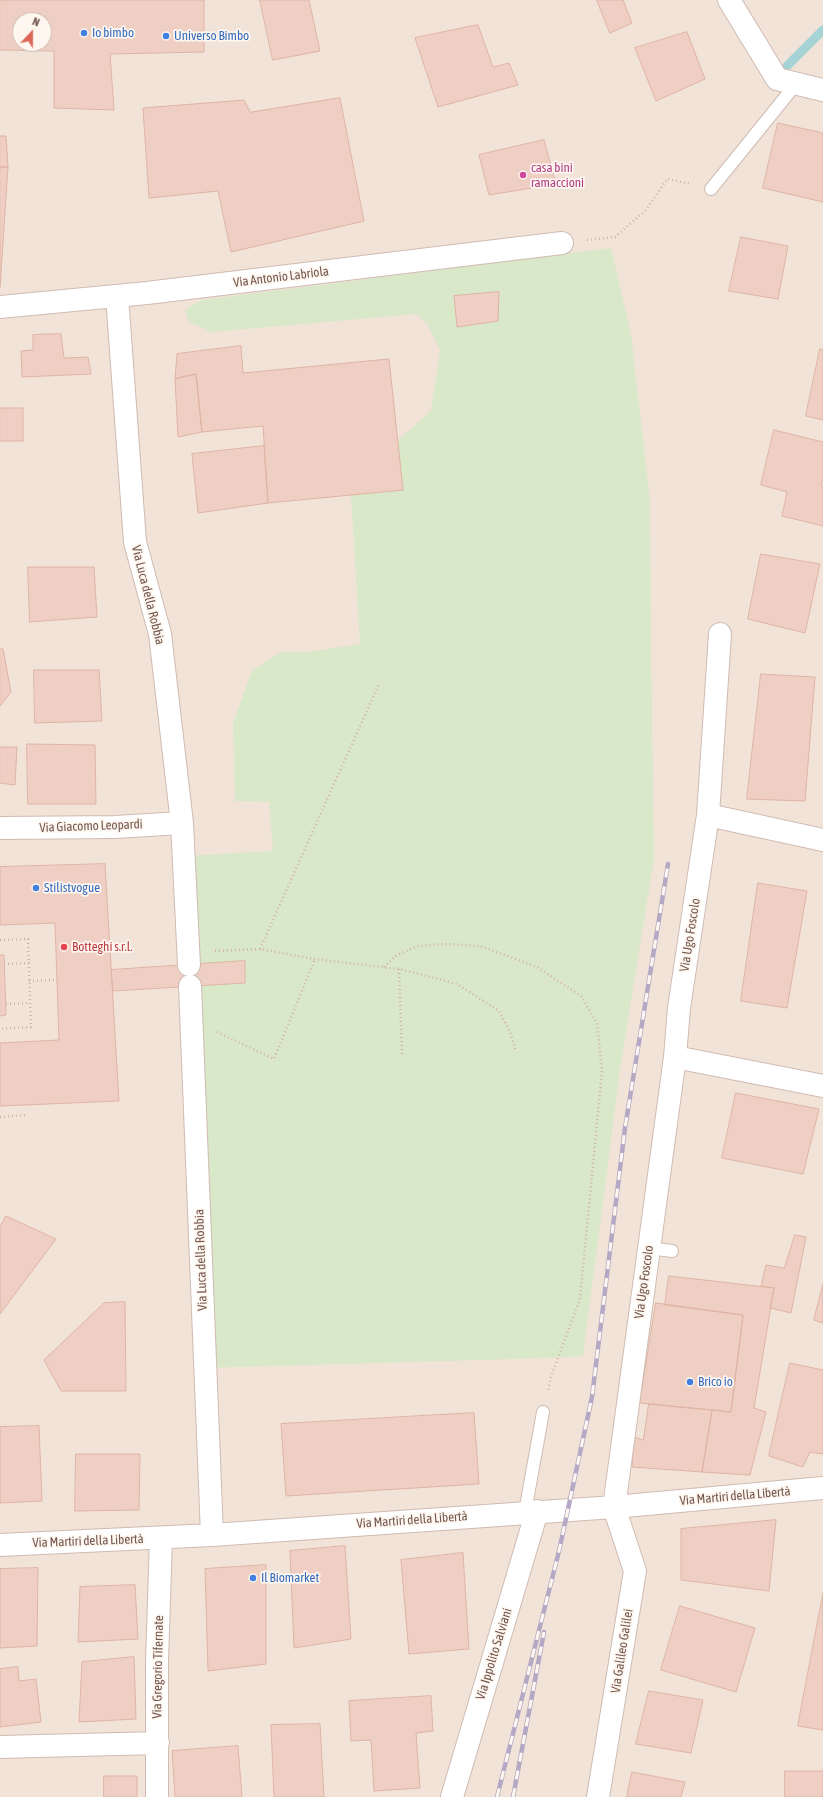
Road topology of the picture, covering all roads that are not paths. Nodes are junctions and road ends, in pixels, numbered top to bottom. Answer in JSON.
{"nodes":[{"id":1,"x":729,"y":0,"type":"edge"},
{"id":2,"x":796,"y":84,"type":"junction"},
{"id":3,"x":823,"y":90,"type":"edge"},
{"id":4,"x":711,"y":189,"type":"dead end"},
{"id":5,"x":562,"y":243,"type":"dead end"},
{"id":6,"x":117,"y":296,"type":"junction"},
{"id":7,"x":0,"y":307,"type":"edge"},
{"id":8,"x":720,"y":634,"type":"dead end"},
{"id":9,"x":708,"y":815,"type":"junction"},
{"id":10,"x":182,"y":823,"type":"junction"},
{"id":11,"x":0,"y":828,"type":"edge"},
{"id":12,"x":823,"y":840,"type":"edge"},
{"id":13,"x":675,"y":1056,"type":"junction"},
{"id":14,"x":823,"y":1086,"type":"edge"},
{"id":15,"x":649,"y":1248,"type":"junction"},
{"id":16,"x":672,"y":1251,"type":"dead end"},
{"id":17,"x":543,"y":1412,"type":"road end"},
{"id":18,"x":823,"y":1488,"type":"edge"},
{"id":19,"x":614,"y":1507,"type":"junction"},
{"id":20,"x":531,"y":1512,"type":"junction"},
{"id":21,"x":212,"y":1535,"type":"junction"},
{"id":22,"x":161,"y":1538,"type":"junction"},
{"id":23,"x":0,"y":1545,"type":"edge"},
{"id":24,"x":158,"y":1743,"type":"junction"},
{"id":25,"x":0,"y":1747,"type":"edge"},
{"id":26,"x":157,"y":1797,"type":"edge"},
{"id":27,"x":452,"y":1797,"type":"edge"},
{"id":28,"x":598,"y":1797,"type":"edge"}],
"edges":[{"from":1,"to":2,"type":"street"},
{"from":2,"to":3,"type":"street"},
{"from":2,"to":4,"type":"lane"},
{"from":5,"to":6,"type":"street","name":"Via Antonio Labriola"},
{"from":6,"to":7,"type":"street","name":"Via Antonio Labriola"},
{"from":6,"to":10,"type":"street","name":"Via Luca della Robbia"},
{"from":8,"to":9,"type":"street","name":"Via Ugo Foscolo"},
{"from":9,"to":12,"type":"street"},
{"from":9,"to":13,"type":"street","name":"Via Ugo Foscolo"},
{"from":10,"to":11,"type":"street","name":"Via Giacomo Leopardi"},
{"from":10,"to":21,"type":"street","name":"Via Luca della Robbia"},
{"from":13,"to":14,"type":"street"},
{"from":13,"to":15,"type":"street","name":"Via Ugo Foscolo"},
{"from":15,"to":16,"type":"lane"},
{"from":15,"to":19,"type":"street","name":"Via Ugo Foscolo"},
{"from":17,"to":20,"type":"lane"},
{"from":18,"to":19,"type":"street","name":"Via Martiri della Libertà"},
{"from":19,"to":20,"type":"street","name":"Via Martiri della Libertà"},
{"from":19,"to":28,"type":"street","name":"Via Galileo Galilei"},
{"from":20,"to":21,"type":"street","name":"Via Martiri della Libertà"},
{"from":20,"to":27,"type":"street","name":"Via Ippolito Salviani"},
{"from":21,"to":22,"type":"street","name":"Via Martiri della Libertà"},
{"from":22,"to":23,"type":"street","name":"Via Martiri della Libertà"},
{"from":22,"to":24,"type":"street","name":"Via Gregorio Tifernate"},
{"from":24,"to":25,"type":"street"},
{"from":24,"to":26,"type":"street","name":"Via Gregorio Tifernate"}]}
